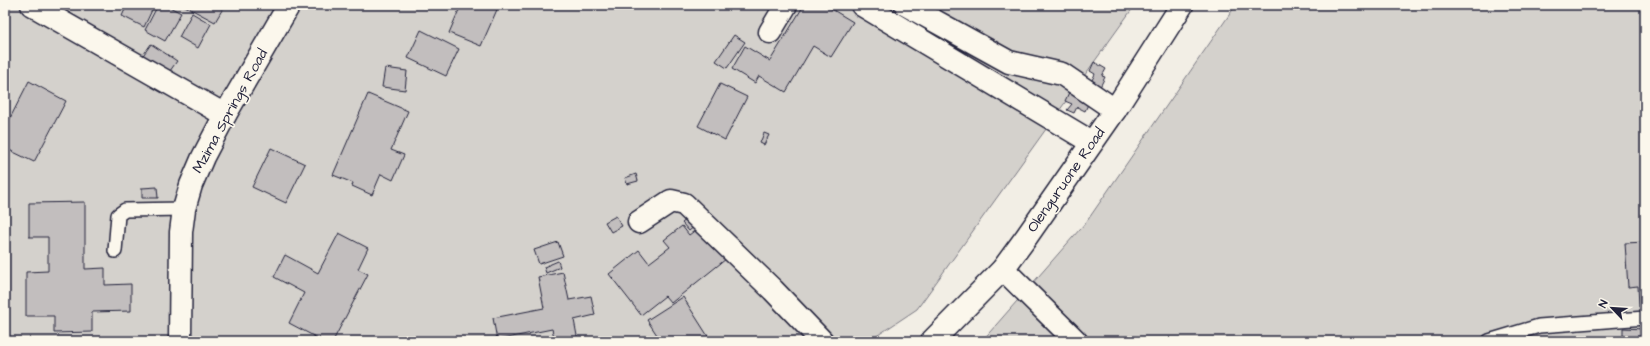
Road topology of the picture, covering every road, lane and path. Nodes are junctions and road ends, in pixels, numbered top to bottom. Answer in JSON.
{"nodes":[{"id":1,"x":32,"y":5,"type":"edge"},
{"id":2,"x":289,"y":5,"type":"edge"},
{"id":3,"x":786,"y":5,"type":"edge"},
{"id":4,"x":862,"y":5,"type":"edge"},
{"id":5,"x":906,"y":5,"type":"edge"},
{"id":6,"x":1182,"y":5,"type":"edge"},
{"id":7,"x":770,"y":32,"type":"dead end"},
{"id":8,"x":1115,"y":110,"type":"junction"},
{"id":9,"x":225,"y":115,"type":"junction"},
{"id":10,"x":1091,"y":142,"type":"junction"},
{"id":11,"x":184,"y":209,"type":"junction"},
{"id":12,"x":639,"y":222,"type":"dead end"},
{"id":13,"x":115,"y":251,"type":"dead end"},
{"id":14,"x":1003,"y":268,"type":"junction"},
{"id":15,"x":1645,"y":318,"type":"edge"},
{"id":16,"x":180,"y":341,"type":"edge"},
{"id":17,"x":822,"y":341,"type":"edge"},
{"id":18,"x":932,"y":341,"type":"edge"},
{"id":19,"x":1076,"y":341,"type":"edge"},
{"id":20,"x":1489,"y":341,"type":"edge"}],
"edges":[{"from":1,"to":9,"type":"street"},
{"from":2,"to":9,"type":"street","name":"Mzima Springs Road"},
{"from":3,"to":7,"type":"street"},
{"from":4,"to":10,"type":"street"},
{"from":5,"to":8,"type":"street"},
{"from":6,"to":8,"type":"street","name":"Olenguruone Road"},
{"from":8,"to":10,"type":"street","name":"Olenguruone Road"},
{"from":9,"to":11,"type":"street","name":"Mzima Springs Road"},
{"from":10,"to":14,"type":"street","name":"Olenguruone Road"},
{"from":11,"to":13,"type":"lane"},
{"from":11,"to":16,"type":"street","name":"Mzima Springs Road"},
{"from":12,"to":17,"type":"street"},
{"from":14,"to":18,"type":"street","name":"Olenguruone Road"},
{"from":14,"to":19,"type":"street"},
{"from":15,"to":20,"type":"lane"}]}
